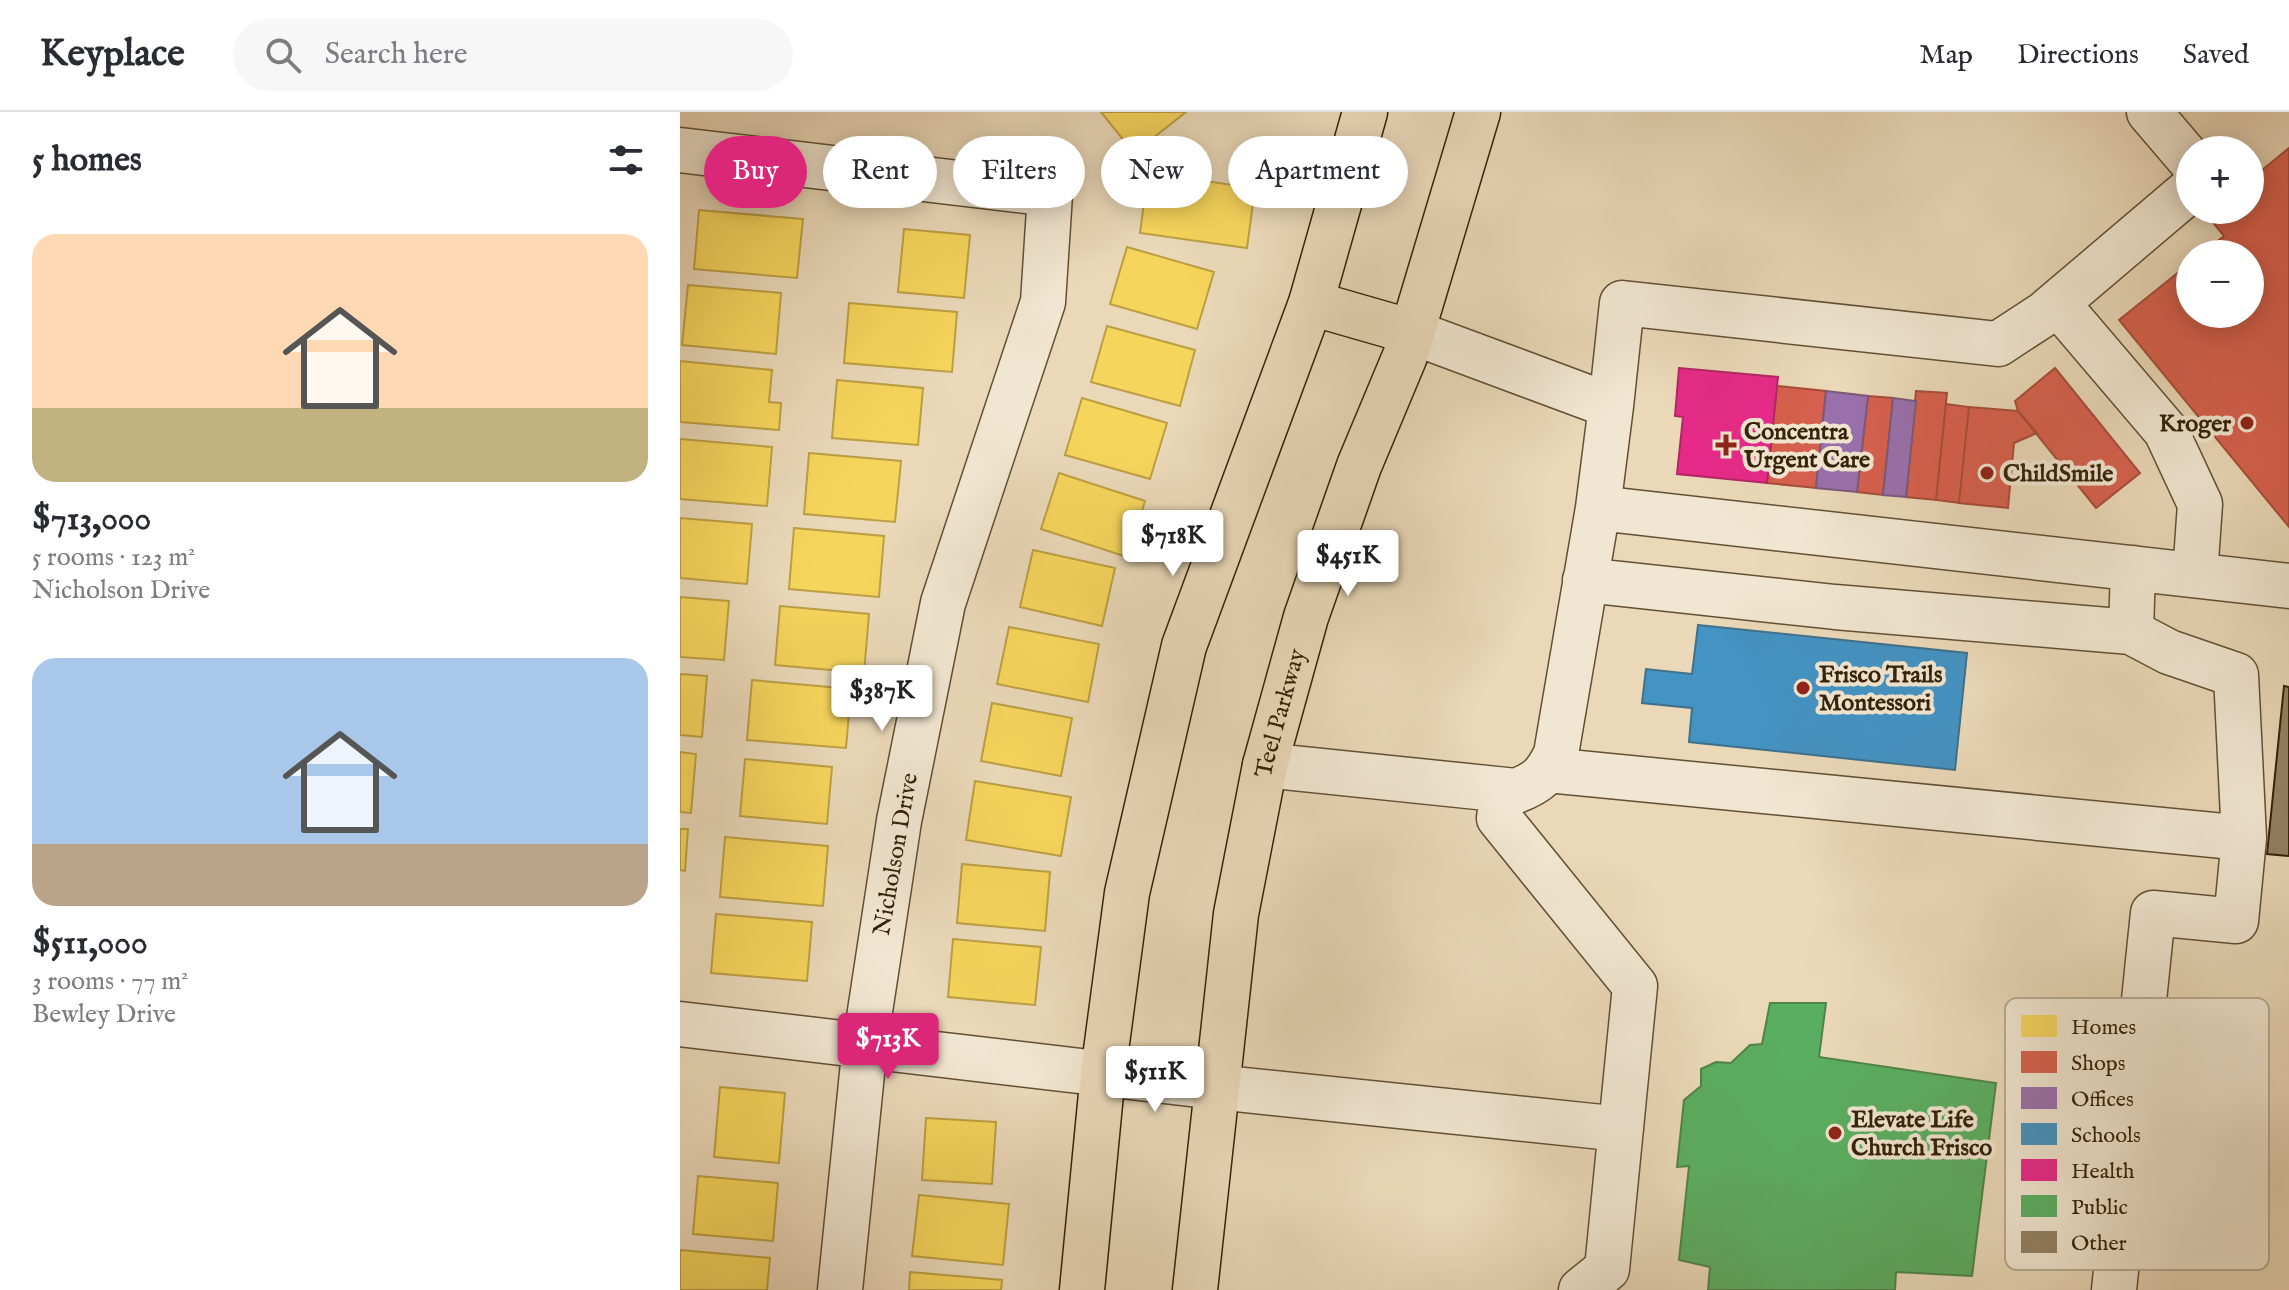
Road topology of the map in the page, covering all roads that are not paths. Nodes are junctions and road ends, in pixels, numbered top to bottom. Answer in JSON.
{"nodes":[{"id":1,"x":1365,"y":112,"type":"edge"},
{"id":2,"x":1478,"y":112,"type":"edge"},
{"id":3,"x":2149,"y":112,"type":"edge"},
{"id":4,"x":2176,"y":144,"type":"edge"},
{"id":5,"x":680,"y":150,"type":"edge"},
{"id":6,"x":2176,"y":202,"type":"edge"},
{"id":7,"x":1311,"y":303,"type":"junction"},
{"id":8,"x":2057,"y":303,"type":"junction"},
{"id":9,"x":1412,"y":332,"type":"junction"},
{"id":10,"x":1611,"y":406,"type":"junction"},
{"id":11,"x":1598,"y":508,"type":"junction"},
{"id":12,"x":2133,"y":568,"type":"junction"},
{"id":13,"x":2195,"y":575,"type":"junction"},
{"id":14,"x":1585,"y":580,"type":"junction"},
{"id":15,"x":2289,"y":586,"type":"edge"},
{"id":16,"x":2131,"y":632,"type":"junction"},
{"id":17,"x":1265,"y":765,"type":"junction"},
{"id":18,"x":1548,"y":770,"type":"junction"},
{"id":19,"x":1503,"y":790,"type":"junction"},
{"id":20,"x":2244,"y":838,"type":"junction"},
{"id":21,"x":2144,"y":998,"type":"edge"},
{"id":22,"x":680,"y":1024,"type":"edge"},
{"id":23,"x":865,"y":1044,"type":"junction"},
{"id":24,"x":1103,"y":1073,"type":"junction"},
{"id":25,"x":1216,"y":1087,"type":"junction"},
{"id":26,"x":1621,"y":1129,"type":"junction"},
{"id":27,"x":2116,"y":1270,"type":"edge"},
{"id":28,"x":840,"y":1290,"type":"edge"},
{"id":29,"x":1082,"y":1290,"type":"edge"},
{"id":30,"x":1195,"y":1290,"type":"edge"},
{"id":31,"x":1581,"y":1290,"type":"edge"},
{"id":32,"x":2114,"y":1290,"type":"edge"}],
"edges":[{"from":1,"to":7,"type":"main road"},
{"from":2,"to":9,"type":"main road","name":"Teel Parkway"},
{"from":3,"to":4,"type":"street"},
{"from":5,"to":23,"type":"street","name":"Nicholson Drive"},
{"from":6,"to":8,"type":"street"},
{"from":7,"to":9,"type":"main road"},
{"from":7,"to":24,"type":"main road"},
{"from":8,"to":10,"type":"street"},
{"from":8,"to":13,"type":"street"},
{"from":9,"to":10,"type":"street"},
{"from":9,"to":17,"type":"main road","name":"Teel Parkway"},
{"from":10,"to":11,"type":"street"},
{"from":11,"to":12,"type":"street"},
{"from":11,"to":14,"type":"street"},
{"from":12,"to":13,"type":"street"},
{"from":12,"to":16,"type":"street"},
{"from":13,"to":15,"type":"street"},
{"from":14,"to":16,"type":"street"},
{"from":14,"to":18,"type":"street"},
{"from":16,"to":20,"type":"street"},
{"from":17,"to":19,"type":"street"},
{"from":17,"to":25,"type":"main road","name":"Teel Parkway"},
{"from":18,"to":19,"type":"street"},
{"from":18,"to":20,"type":"street"},
{"from":19,"to":26,"type":"street"},
{"from":20,"to":21,"type":"street"},
{"from":22,"to":23,"type":"street"},
{"from":23,"to":24,"type":"street"},
{"from":23,"to":28,"type":"street","name":"Nicholson Drive"},
{"from":24,"to":25,"type":"street"},
{"from":24,"to":29,"type":"main road"},
{"from":25,"to":26,"type":"street"},
{"from":25,"to":30,"type":"main road","name":"Teel Parkway"},
{"from":26,"to":31,"type":"street"},
{"from":27,"to":32,"type":"street"}]}
